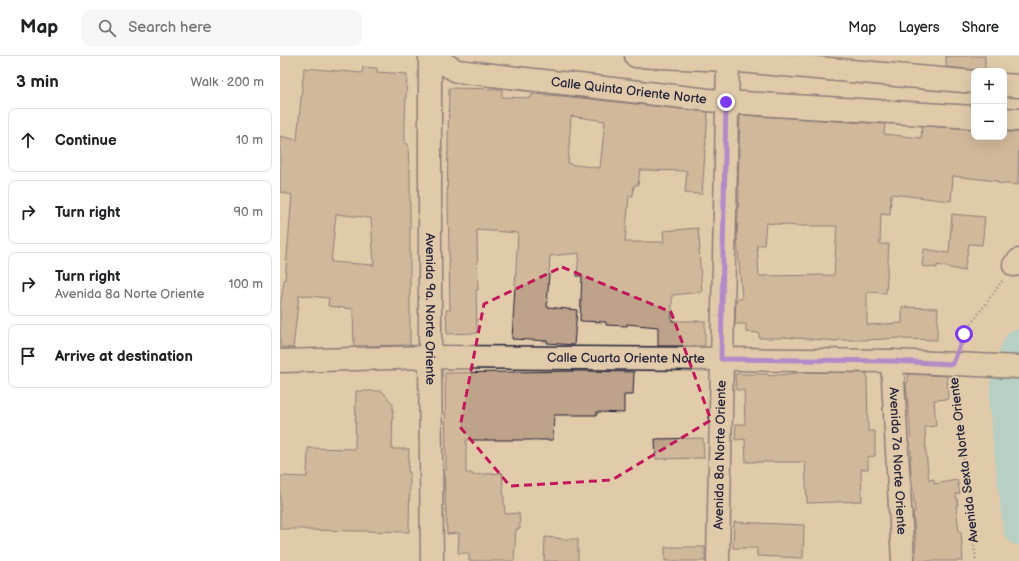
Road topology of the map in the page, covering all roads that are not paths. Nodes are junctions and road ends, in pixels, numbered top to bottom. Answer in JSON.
{"nodes":[{"id":1,"x":431,"y":56,"type":"edge"},
{"id":2,"x":636,"y":56,"type":"edge"},
{"id":3,"x":728,"y":60,"type":"junction"},
{"id":4,"x":971,"y":82,"type":"edge"},
{"id":5,"x":1007,"y":85,"type":"edge"},
{"id":6,"x":1019,"y":86,"type":"edge"},
{"id":7,"x":726,"y":102,"type":"junction"},
{"id":8,"x":971,"y":117,"type":"edge"},
{"id":9,"x":1007,"y":119,"type":"edge"},
{"id":10,"x":1019,"y":120,"type":"edge"},
{"id":11,"x":430,"y":357,"type":"junction"},
{"id":12,"x":721,"y":359,"type":"junction"},
{"id":13,"x":280,"y":361,"type":"edge"},
{"id":14,"x":892,"y":361,"type":"junction"},
{"id":15,"x":1019,"y":367,"type":"edge"},
{"id":16,"x":432,"y":561,"type":"edge"},
{"id":17,"x":718,"y":561,"type":"edge"},
{"id":18,"x":903,"y":561,"type":"edge"}],
"edges":[{"from":1,"to":7,"type":"street","name":"Calle Quinta Oriente Norte"},
{"from":1,"to":11,"type":"street","name":"Avenida 9a. Norte Oriente"},
{"from":2,"to":3,"type":"street"},
{"from":3,"to":4,"type":"street"},
{"from":3,"to":7,"type":"street","name":"Avenida 8a Norte Oriente"},
{"from":5,"to":6,"type":"street"},
{"from":7,"to":8,"type":"street","name":"Calle Quinta Oriente Norte"},
{"from":7,"to":12,"type":"street","name":"Avenida 8a Norte Oriente"},
{"from":9,"to":10,"type":"street"},
{"from":11,"to":12,"type":"street","name":"Calle Cuarta Oriente Norte"},
{"from":11,"to":13,"type":"street","name":"Calle Cuarta Oriente Norte"},
{"from":11,"to":16,"type":"street","name":"Avenida 9a. Norte Oriente"},
{"from":12,"to":14,"type":"street","name":"Calle Cuarta Oriente Norte"},
{"from":12,"to":17,"type":"street","name":"Avenida 8a Norte Oriente"},
{"from":14,"to":15,"type":"street","name":"Calle Cuarta Oriente Norte"},
{"from":14,"to":18,"type":"street","name":"Avenida 7a Norte Oriente"}]}
